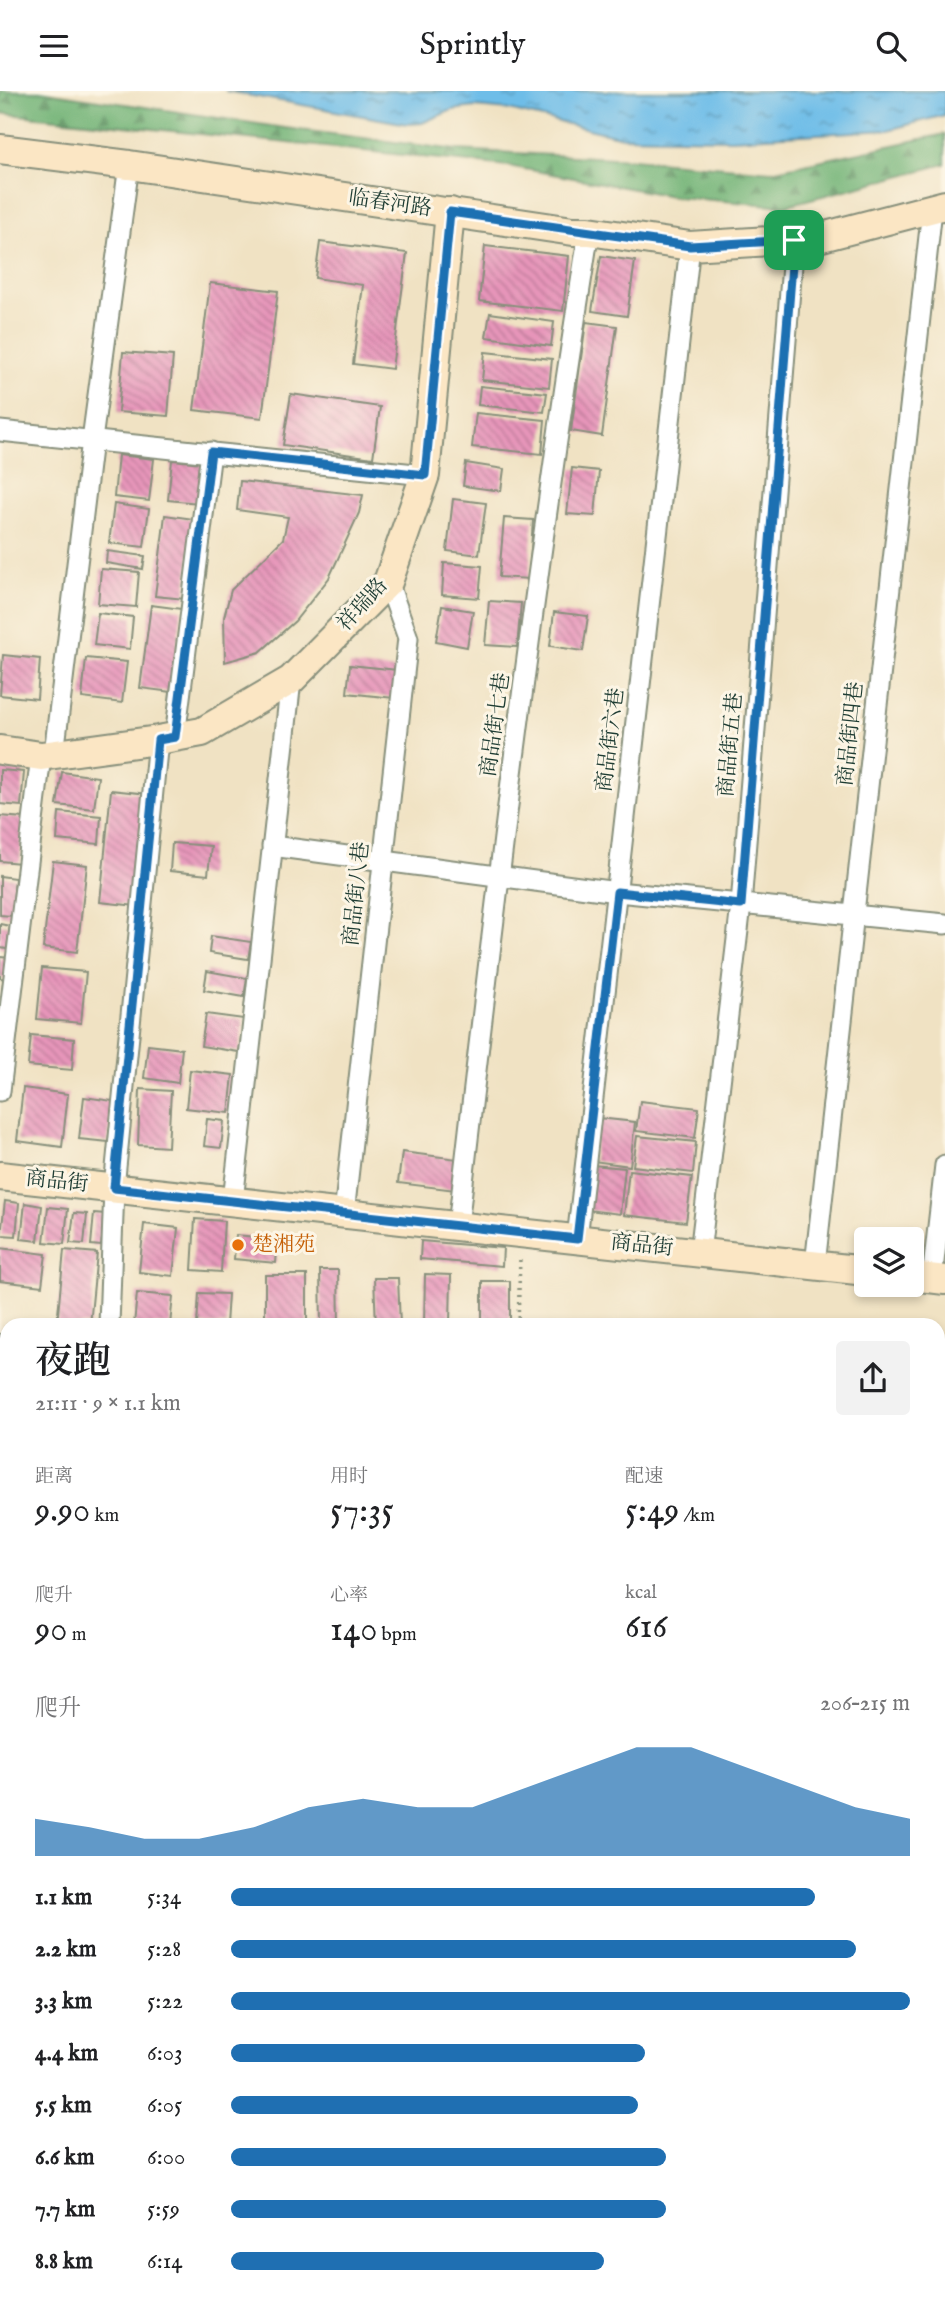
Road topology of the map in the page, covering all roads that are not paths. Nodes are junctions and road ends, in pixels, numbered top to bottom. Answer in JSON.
{"nodes":[{"id":1,"x":0,"y":149,"type":"edge"},
{"id":2,"x":129,"y":165,"type":"junction"},
{"id":3,"x":939,"y":207,"type":"edge"},
{"id":4,"x":450,"y":212,"type":"junction"},
{"id":5,"x":589,"y":231,"type":"junction"},
{"id":6,"x":794,"y":240,"type":"junction"},
{"id":7,"x":690,"y":246,"type":"junction"},
{"id":8,"x":0,"y":431,"type":"edge"},
{"id":9,"x":92,"y":440,"type":"junction"},
{"id":10,"x":211,"y":452,"type":"junction"},
{"id":11,"x":425,"y":475,"type":"junction"},
{"id":12,"x":388,"y":582,"type":"junction"},
{"id":13,"x":291,"y":680,"type":"junction"},
{"id":14,"x":166,"y":739,"type":"junction"},
{"id":15,"x":0,"y":750,"type":"edge"},
{"id":16,"x":48,"y":755,"type":"junction"},
{"id":17,"x":272,"y":846,"type":"junction"},
{"id":18,"x":384,"y":861,"type":"junction"},
{"id":19,"x":498,"y":876,"type":"junction"},
{"id":20,"x":617,"y":892,"type":"junction"},
{"id":21,"x":741,"y":905,"type":"junction"},
{"id":22,"x":854,"y":915,"type":"junction"},
{"id":23,"x":945,"y":924,"type":"edge"},
{"id":24,"x":0,"y":1091,"type":"edge"},
{"id":25,"x":945,"y":1165,"type":"edge"},
{"id":26,"x":0,"y":1176,"type":"edge"},
{"id":27,"x":114,"y":1188,"type":"junction"},
{"id":28,"x":233,"y":1201,"type":"junction"},
{"id":29,"x":344,"y":1214,"type":"junction"},
{"id":30,"x":458,"y":1226,"type":"junction"},
{"id":31,"x":577,"y":1239,"type":"junction"},
{"id":32,"x":700,"y":1253,"type":"junction"},
{"id":33,"x":815,"y":1265,"type":"junction"},
{"id":34,"x":854,"y":1270,"type":"edge"},
{"id":35,"x":929,"y":1278,"type":"edge"},
{"id":36,"x":109,"y":1318,"type":"edge"}],
"edges":[{"from":1,"to":2,"type":"street","name":"临春河路"},
{"from":2,"to":4,"type":"street","name":"临春河路"},
{"from":2,"to":9,"type":"street"},
{"from":3,"to":6,"type":"street","name":"临春河路"},
{"from":3,"to":22,"type":"street","name":"商品街四巷"},
{"from":4,"to":5,"type":"street","name":"临春河路"},
{"from":4,"to":11,"type":"street","name":"祥瑞路"},
{"from":5,"to":7,"type":"street","name":"临春河路"},
{"from":5,"to":19,"type":"street","name":"商品街七巷"},
{"from":6,"to":7,"type":"street","name":"临春河路"},
{"from":6,"to":21,"type":"street","name":"商品街五巷"},
{"from":7,"to":20,"type":"street","name":"商品街六巷"},
{"from":8,"to":9,"type":"street"},
{"from":9,"to":10,"type":"street"},
{"from":9,"to":16,"type":"street"},
{"from":10,"to":11,"type":"street"},
{"from":10,"to":14,"type":"street"},
{"from":11,"to":12,"type":"street","name":"祥瑞路"},
{"from":12,"to":13,"type":"street","name":"祥瑞路"},
{"from":12,"to":18,"type":"street","name":"商品街八巷"},
{"from":13,"to":14,"type":"street","name":"祥瑞路"},
{"from":13,"to":17,"type":"street"},
{"from":14,"to":16,"type":"street","name":"祥瑞路"},
{"from":14,"to":27,"type":"street"},
{"from":15,"to":16,"type":"street","name":"祥瑞路"},
{"from":16,"to":24,"type":"street"},
{"from":17,"to":18,"type":"street"},
{"from":17,"to":28,"type":"street"},
{"from":18,"to":19,"type":"street"},
{"from":18,"to":29,"type":"street","name":"商品街八巷"},
{"from":19,"to":20,"type":"street"},
{"from":19,"to":30,"type":"street","name":"商品街七巷"},
{"from":20,"to":21,"type":"street"},
{"from":20,"to":31,"type":"street","name":"商品街六巷"},
{"from":21,"to":22,"type":"street"},
{"from":21,"to":32,"type":"street","name":"商品街五巷"},
{"from":22,"to":23,"type":"street"},
{"from":22,"to":33,"type":"street","name":"商品街四巷"},
{"from":25,"to":35,"type":"street"},
{"from":26,"to":27,"type":"street","name":"商品街"},
{"from":27,"to":28,"type":"street","name":"商品街"},
{"from":27,"to":36,"type":"street"},
{"from":28,"to":29,"type":"street","name":"商品街"},
{"from":29,"to":30,"type":"street","name":"商品街"},
{"from":30,"to":31,"type":"street","name":"商品街"},
{"from":31,"to":32,"type":"street","name":"商品街"},
{"from":32,"to":33,"type":"street","name":"商品街"},
{"from":33,"to":34,"type":"street","name":"商品街"}]}
